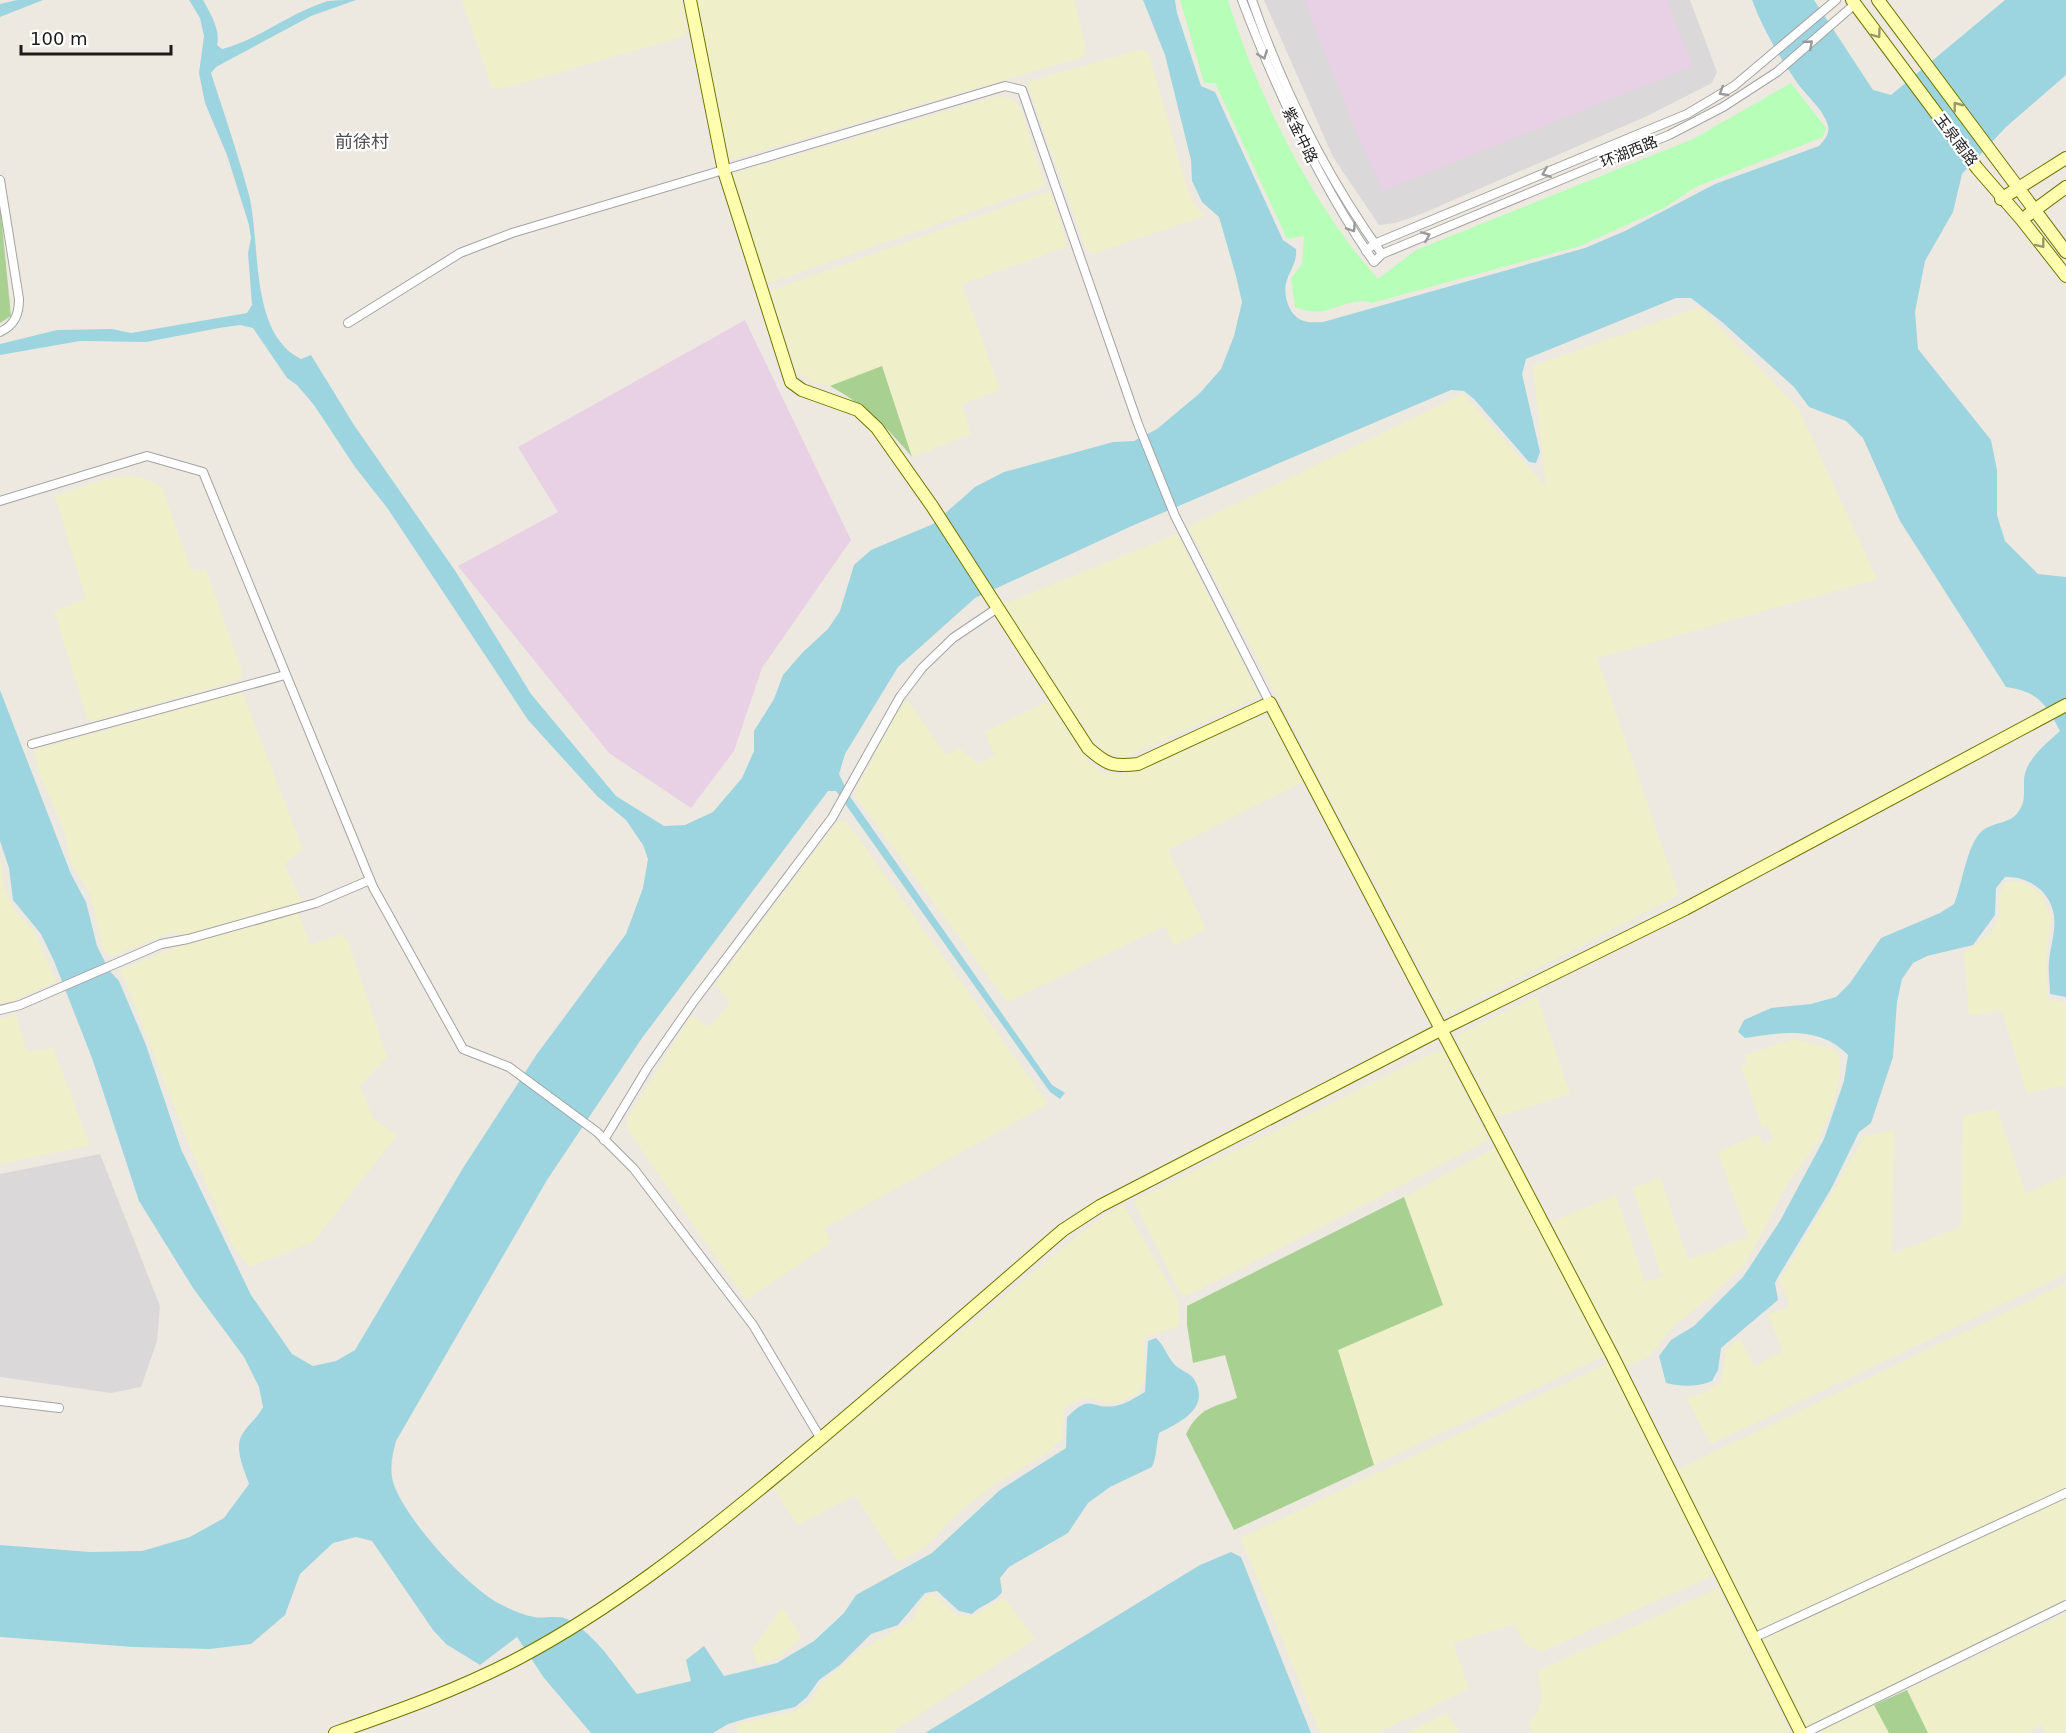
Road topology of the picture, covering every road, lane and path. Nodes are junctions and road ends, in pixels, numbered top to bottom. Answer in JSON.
{"nodes":[{"id":1,"x":690,"y":0,"type":"edge"},
{"id":2,"x":1242,"y":0,"type":"edge"},
{"id":3,"x":1252,"y":0,"type":"edge"},
{"id":4,"x":1878,"y":0,"type":"edge"},
{"id":5,"x":1855,"y":1,"type":"edge"},
{"id":6,"x":1835,"y":2,"type":"edge"},
{"id":7,"x":2066,"y":158,"type":"edge"},
{"id":8,"x":724,"y":171,"type":"junction"},
{"id":9,"x":0,"y":180,"type":"edge"},
{"id":10,"x":2020,"y":186,"type":"junction"},
{"id":11,"x":2066,"y":187,"type":"edge"},
{"id":12,"x":2001,"y":199,"type":"junction"},
{"id":13,"x":2034,"y":210,"type":"junction"},
{"id":14,"x":2022,"y":220,"type":"junction"},
{"id":15,"x":1374,"y":244,"type":"junction"},
{"id":16,"x":1366,"y":251,"type":"junction"},
{"id":17,"x":2066,"y":252,"type":"edge"},
{"id":18,"x":1382,"y":254,"type":"junction"},
{"id":19,"x":1374,"y":262,"type":"joint"},
{"id":20,"x":2066,"y":276,"type":"edge"},
{"id":21,"x":348,"y":323,"type":"dead end"},
{"id":22,"x":0,"y":332,"type":"edge"},
{"id":23,"x":0,"y":501,"type":"edge"},
{"id":24,"x":995,"y":607,"type":"junction"},
{"id":25,"x":285,"y":675,"type":"junction"},
{"id":26,"x":1270,"y":703,"type":"junction"},
{"id":27,"x":2066,"y":705,"type":"edge"},
{"id":28,"x":32,"y":744,"type":"dead end"},
{"id":29,"x":370,"y":880,"type":"junction"},
{"id":30,"x":0,"y":1010,"type":"edge"},
{"id":31,"x":1442,"y":1029,"type":"junction"},
{"id":32,"x":604,"y":1140,"type":"junction"},
{"id":33,"x":0,"y":1401,"type":"edge"},
{"id":34,"x":59,"y":1408,"type":"dead end"},
{"id":35,"x":821,"y":1439,"type":"junction"},
{"id":36,"x":2066,"y":1494,"type":"edge"},
{"id":37,"x":2066,"y":1605,"type":"edge"},
{"id":38,"x":1753,"y":1638,"type":"junction"},
{"id":39,"x":335,"y":1733,"type":"edge"},
{"id":40,"x":1803,"y":1733,"type":"edge"}],
"edges":[{"from":1,"to":8,"type":"street"},
{"from":2,"to":16,"type":"street","name":"紫金中路","one_way":true},
{"from":3,"to":15,"type":"street","name":"紫金中路"},
{"from":10,"to":4,"type":"street","name":"玉泉南路","one_way":true},
{"from":5,"to":12,"type":"street","name":"玉泉南路","one_way":true},
{"from":18,"to":5,"type":"street","name":"环湖西路","one_way":true},
{"from":6,"to":15,"type":"street","name":"环湖西路","one_way":true},
{"from":7,"to":10,"type":"street"},
{"from":8,"to":21,"type":"street"},
{"from":8,"to":24,"type":"street"},
{"from":8,"to":26,"type":"street"},
{"from":9,"to":22,"type":"street"},
{"from":10,"to":12,"type":"street"},
{"from":10,"to":13,"type":"street","name":"玉泉南路"},
{"from":11,"to":13,"type":"street"},
{"from":12,"to":14,"type":"street","name":"玉泉南路"},
{"from":13,"to":14,"type":"street"},
{"from":13,"to":17,"type":"street","name":"玉泉南路"},
{"from":14,"to":20,"type":"street","name":"玉泉南路","one_way":true},
{"from":15,"to":16,"type":"street","name":"环湖西路"},
{"from":15,"to":18,"type":"street","name":"紫金中路"},
{"from":16,"to":19,"type":"street","name":"紫金中路"},
{"from":18,"to":19,"type":"street","name":"环湖西路"},
{"from":23,"to":25,"type":"street"},
{"from":24,"to":26,"type":"street"},
{"from":24,"to":32,"type":"street"},
{"from":25,"to":28,"type":"street"},
{"from":25,"to":29,"type":"street"},
{"from":26,"to":31,"type":"street"},
{"from":27,"to":31,"type":"street"},
{"from":29,"to":30,"type":"street"},
{"from":29,"to":32,"type":"street"},
{"from":31,"to":35,"type":"street"},
{"from":31,"to":38,"type":"street"},
{"from":32,"to":35,"type":"street"},
{"from":33,"to":34,"type":"street"},
{"from":35,"to":39,"type":"street"},
{"from":36,"to":38,"type":"street"},
{"from":37,"to":40,"type":"street"},
{"from":38,"to":40,"type":"street"}]}
